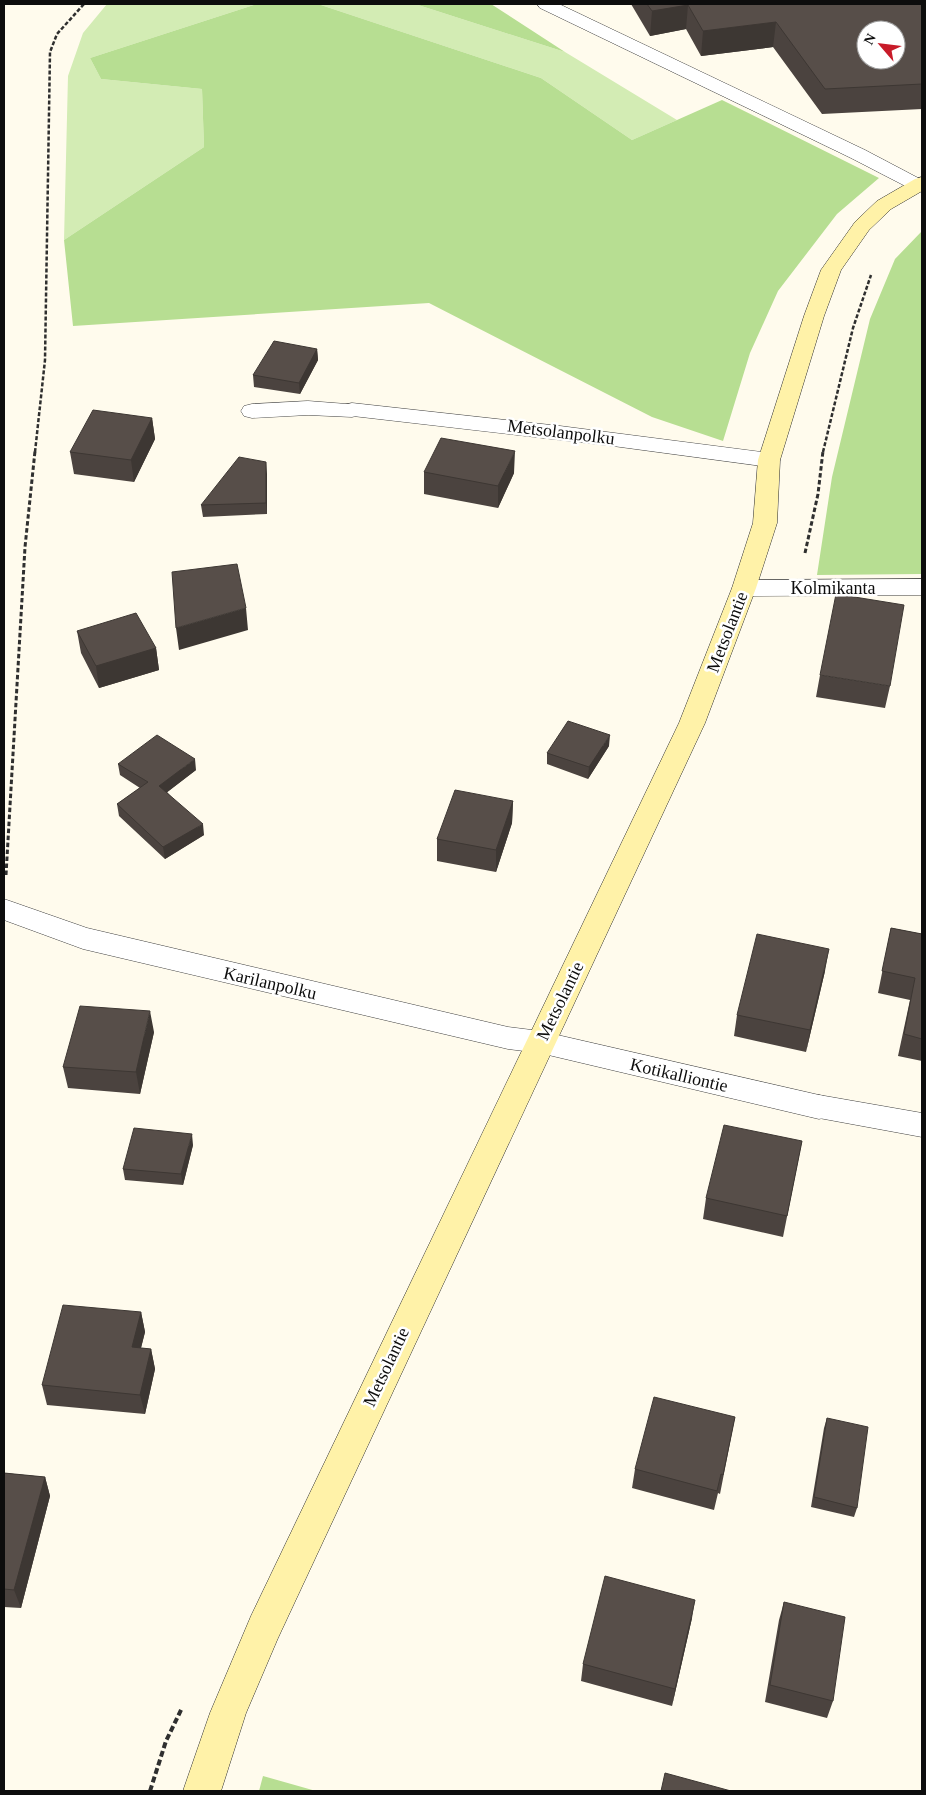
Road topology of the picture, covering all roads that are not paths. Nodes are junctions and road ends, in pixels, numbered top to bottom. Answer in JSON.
{"nodes":[{"id":1,"x":546,"y":4,"type":"edge"},
{"id":2,"x":920,"y":184,"type":"edge"},
{"id":3,"x":252,"y":411,"type":"dead end"},
{"id":4,"x":769,"y":460,"type":"junction"},
{"id":5,"x":922,"y":587,"type":"edge"},
{"id":6,"x":744,"y":588,"type":"junction"},
{"id":7,"x":4,"y":910,"type":"edge"},
{"id":8,"x":540,"y":1042,"type":"junction"},
{"id":9,"x":922,"y":1125,"type":"edge"},
{"id":10,"x":202,"y":1791,"type":"edge"}],
"edges":[{"from":1,"to":2,"type":"street"},
{"from":2,"to":4,"type":"street","name":"Metsolantie"},
{"from":3,"to":4,"type":"street","name":"Metsolanpolku"},
{"from":4,"to":6,"type":"street","name":"Metsolantie"},
{"from":5,"to":6,"type":"street","name":"Kolmikanta"},
{"from":6,"to":8,"type":"street","name":"Metsolantie"},
{"from":7,"to":8,"type":"street","name":"Karilanpolku"},
{"from":8,"to":9,"type":"street","name":"Kotikalliontie"},
{"from":8,"to":10,"type":"street","name":"Metsolantie"}]}
